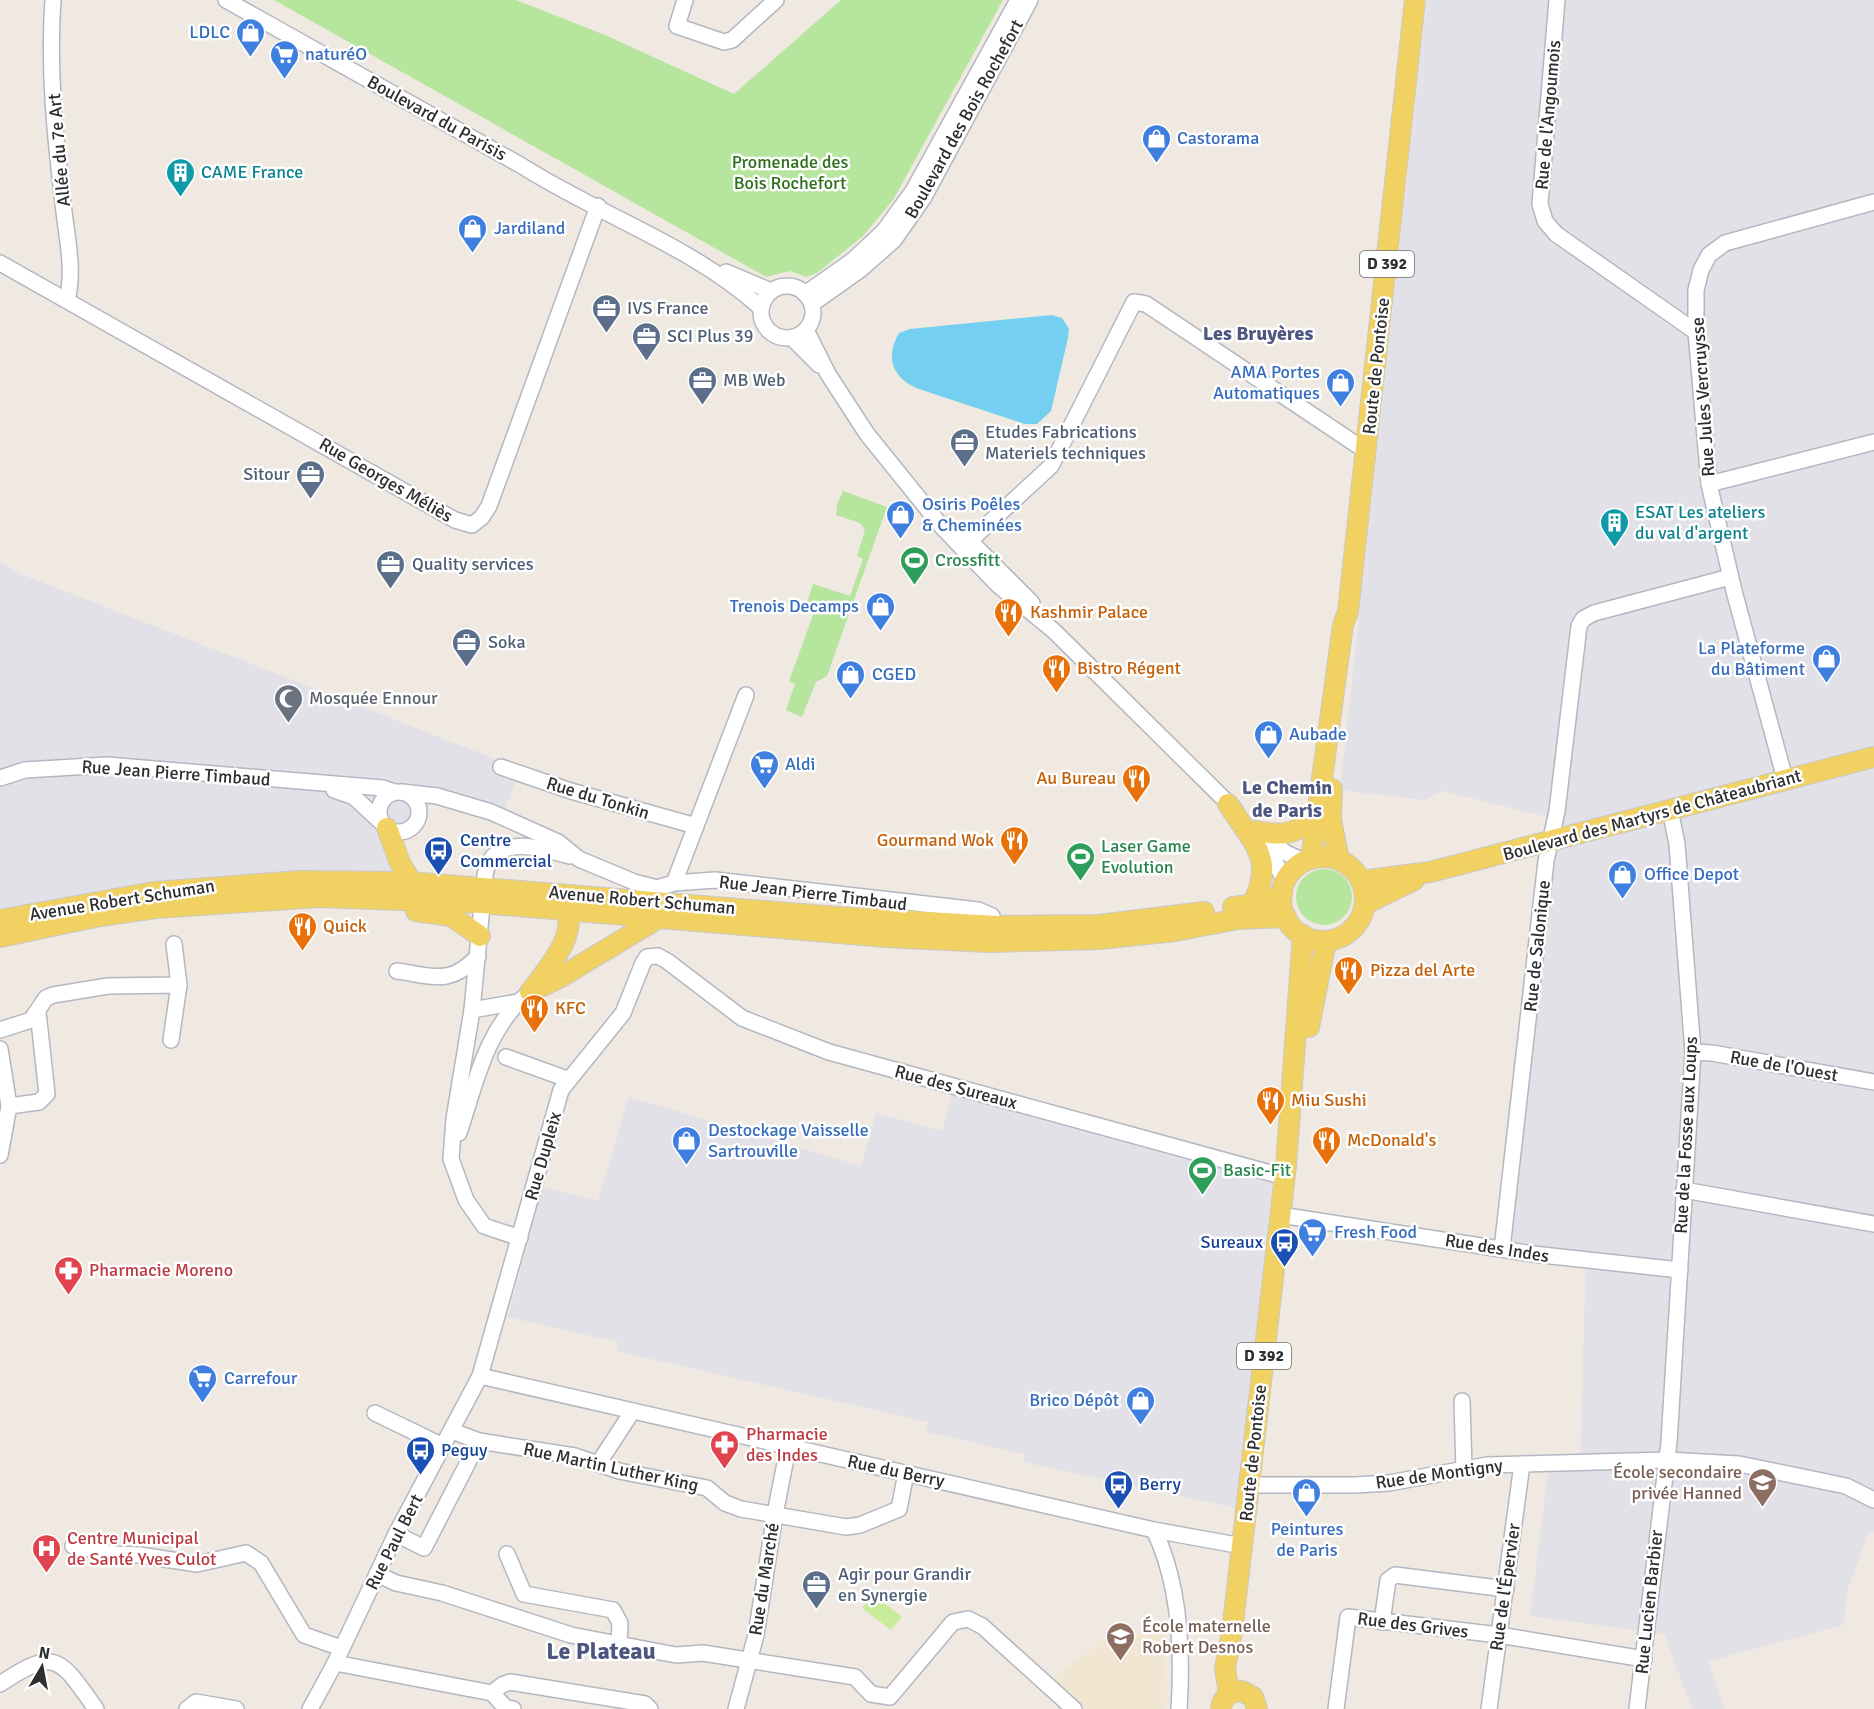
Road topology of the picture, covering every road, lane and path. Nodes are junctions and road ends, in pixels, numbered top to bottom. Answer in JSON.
{"nodes":[{"id":1,"x":53,"y":0,"type":"edge"},
{"id":2,"x":226,"y":0,"type":"edge"},
{"id":3,"x":686,"y":0,"type":"edge"},
{"id":4,"x":776,"y":0,"type":"edge"},
{"id":5,"x":1018,"y":0,"type":"edge"},
{"id":6,"x":1030,"y":0,"type":"edge"},
{"id":7,"x":1416,"y":0,"type":"edge"},
{"id":8,"x":1557,"y":0,"type":"edge"},
{"id":9,"x":1874,"y":202,"type":"edge"},
{"id":10,"x":598,"y":206,"type":"junction"},
{"id":11,"x":669,"y":245,"type":"junction"},
{"id":12,"x":0,"y":263,"type":"edge"},
{"id":13,"x":771,"y":291,"type":"junction"},
{"id":14,"x":809,"y":299,"type":"junction"},
{"id":15,"x":68,"y":300,"type":"junction"},
{"id":16,"x":761,"y":308,"type":"junction"},
{"id":17,"x":1696,"y":332,"type":"junction"},
{"id":18,"x":799,"y":334,"type":"junction"},
{"id":19,"x":1874,"y":442,"type":"edge"},
{"id":20,"x":1366,"y":451,"type":"junction"},
{"id":21,"x":1709,"y":484,"type":"junction"},
{"id":22,"x":966,"y":545,"type":"junction"},
{"id":23,"x":1730,"y":577,"type":"junction"},
{"id":24,"x":1348,"y":612,"type":"junction"},
{"id":25,"x":746,"y":695,"type":"dead end"},
{"id":26,"x":1874,"y":757,"type":"edge"},
{"id":27,"x":501,"y":767,"type":"dead end"},
{"id":28,"x":0,"y":778,"type":"edge"},
{"id":29,"x":1785,"y":780,"type":"junction"},
{"id":30,"x":316,"y":784,"type":"junction"},
{"id":31,"x":399,"y":792,"type":"junction"},
{"id":32,"x":1228,"y":804,"type":"junction"},
{"id":33,"x":1318,"y":808,"type":"junction"},
{"id":34,"x":1670,"y":810,"type":"junction"},
{"id":35,"x":385,"y":826,"type":"junction"},
{"id":36,"x":696,"y":826,"type":"junction"},
{"id":37,"x":1259,"y":833,"type":"junction"},
{"id":38,"x":1552,"y":841,"type":"junction"},
{"id":39,"x":579,"y":859,"type":"junction"},
{"id":40,"x":1308,"y":860,"type":"junction"},
{"id":41,"x":1339,"y":860,"type":"junction"},
{"id":42,"x":1430,"y":872,"type":"junction"},
{"id":43,"x":1361,"y":880,"type":"junction"},
{"id":44,"x":410,"y":882,"type":"junction"},
{"id":45,"x":665,"y":886,"type":"junction"},
{"id":46,"x":1284,"y":888,"type":"junction"},
{"id":47,"x":559,"y":892,"type":"junction"},
{"id":48,"x":483,"y":895,"type":"junction"},
{"id":49,"x":285,"y":898,"type":"junction"},
{"id":50,"x":424,"y":900,"type":"junction"},
{"id":51,"x":1365,"y":904,"type":"junction"},
{"id":52,"x":1251,"y":906,"type":"junction"},
{"id":53,"x":570,"y":911,"type":"junction"},
{"id":54,"x":837,"y":917,"type":"junction"},
{"id":55,"x":1286,"y":917,"type":"junction"},
{"id":56,"x":657,"y":919,"type":"junction"},
{"id":57,"x":995,"y":921,"type":"junction"},
{"id":58,"x":3,"y":935,"type":"edge"},
{"id":59,"x":1303,"y":935,"type":"junction"},
{"id":60,"x":480,"y":936,"type":"junction"},
{"id":61,"x":963,"y":941,"type":"junction"},
{"id":62,"x":1326,"y":941,"type":"junction"},
{"id":63,"x":174,"y":944,"type":"dead end"},
{"id":64,"x":478,"y":956,"type":"junction"},
{"id":65,"x":647,"y":957,"type":"joint"},
{"id":66,"x":396,"y":971,"type":"dead end"},
{"id":67,"x":179,"y":985,"type":"junction"},
{"id":68,"x":524,"y":997,"type":"junction"},
{"id":69,"x":472,"y":1010,"type":"junction"},
{"id":70,"x":38,"y":1012,"type":"junction"},
{"id":71,"x":0,"y":1030,"type":"edge"},
{"id":72,"x":171,"y":1040,"type":"dead end"},
{"id":73,"x":0,"y":1048,"type":"edge"},
{"id":74,"x":1693,"y":1052,"type":"junction"},
{"id":75,"x":506,"y":1057,"type":"dead end"},
{"id":76,"x":567,"y":1079,"type":"junction"},
{"id":77,"x":1874,"y":1083,"type":"edge"},
{"id":78,"x":9,"y":1107,"type":"junction"},
{"id":79,"x":0,"y":1155,"type":"edge"},
{"id":80,"x":451,"y":1159,"type":"junction"},
{"id":81,"x":1286,"y":1171,"type":"junction"},
{"id":82,"x":1684,"y":1190,"type":"junction"},
{"id":83,"x":1280,"y":1215,"type":"junction"},
{"id":84,"x":1874,"y":1224,"type":"edge"},
{"id":85,"x":520,"y":1238,"type":"junction"},
{"id":86,"x":1502,"y":1249,"type":"junction"},
{"id":87,"x":1680,"y":1270,"type":"junction"},
{"id":88,"x":480,"y":1376,"type":"junction"},
{"id":89,"x":1462,"y":1401,"type":"dead end"},
{"id":90,"x":632,"y":1412,"type":"junction"},
{"id":91,"x":375,"y":1413,"type":"dead end"},
{"id":92,"x":452,"y":1431,"type":"junction"},
{"id":93,"x":479,"y":1441,"type":"junction"},
{"id":94,"x":443,"y":1446,"type":"junction"},
{"id":95,"x":788,"y":1448,"type":"junction"},
{"id":96,"x":1667,"y":1460,"type":"junction"},
{"id":97,"x":598,"y":1464,"type":"junction"},
{"id":98,"x":1522,"y":1464,"type":"junction"},
{"id":99,"x":1464,"y":1470,"type":"junction"},
{"id":100,"x":906,"y":1473,"type":"junction"},
{"id":101,"x":1250,"y":1485,"type":"junction"},
{"id":102,"x":1874,"y":1500,"type":"edge"},
{"id":103,"x":775,"y":1514,"type":"junction"},
{"id":104,"x":1154,"y":1530,"type":"junction"},
{"id":105,"x":396,"y":1534,"type":"junction"},
{"id":106,"x":73,"y":1546,"type":"dead end"},
{"id":107,"x":1242,"y":1546,"type":"junction"},
{"id":108,"x":507,"y":1554,"type":"dead end"},
{"id":109,"x":377,"y":1574,"type":"junction"},
{"id":110,"x":1506,"y":1589,"type":"junction"},
{"id":111,"x":1382,"y":1622,"type":"junction"},
{"id":112,"x":1499,"y":1635,"type":"junction"},
{"id":113,"x":619,"y":1643,"type":"junction"},
{"id":114,"x":341,"y":1648,"type":"junction"},
{"id":115,"x":1644,"y":1659,"type":"junction"},
{"id":116,"x":750,"y":1660,"type":"junction"},
{"id":117,"x":335,"y":1663,"type":"junction"},
{"id":118,"x":0,"y":1684,"type":"edge"},
{"id":119,"x":492,"y":1693,"type":"junction"},
{"id":120,"x":1231,"y":1698,"type":"edge"},
{"id":121,"x":648,"y":1706,"type":"edge"},
{"id":122,"x":1073,"y":1708,"type":"edge"},
{"id":123,"x":96,"y":1709,"type":"edge"},
{"id":124,"x":187,"y":1709,"type":"edge"},
{"id":125,"x":236,"y":1709,"type":"edge"},
{"id":126,"x":310,"y":1709,"type":"edge"},
{"id":127,"x":513,"y":1709,"type":"edge"},
{"id":128,"x":736,"y":1709,"type":"edge"},
{"id":129,"x":1179,"y":1709,"type":"edge"},
{"id":130,"x":1257,"y":1709,"type":"edge"},
{"id":131,"x":1336,"y":1709,"type":"edge"},
{"id":132,"x":1489,"y":1709,"type":"edge"},
{"id":133,"x":1637,"y":1709,"type":"edge"}],
"edges":[{"from":1,"to":15,"type":"street","name":"Allée du 7e Art"},
{"from":2,"to":10,"type":"street","name":"Boulevard du Parisis"},
{"from":3,"to":4,"type":"street"},
{"from":5,"to":14,"type":"street","name":"Boulevard des Bois Rochefort"},
{"from":6,"to":14,"type":"street","name":"Boulevard des Bois Rochefort"},
{"from":7,"to":20,"type":"main road","name":"Route de Pontoise","number":"D 392"},
{"from":8,"to":17,"type":"street","name":"Rue de l'Angoumois"},
{"from":9,"to":17,"type":"street","name":"Rue Jules Vercruysse"},
{"from":10,"to":11,"type":"street","name":"Boulevard du Parisis"},
{"from":10,"to":15,"type":"street","name":"Rue Georges Méliès"},
{"from":11,"to":13,"type":"street","name":"Boulevard du Parisis"},
{"from":11,"to":16,"type":"street","name":"Boulevard du Parisis"},
{"from":12,"to":15,"type":"street","name":"Rue Georges Méliès"},
{"from":13,"to":14,"type":"street"},
{"from":13,"to":16,"type":"street"},
{"from":14,"to":18,"type":"street"},
{"from":16,"to":18,"type":"street"},
{"from":17,"to":21,"type":"street","name":"Rue Jules Vercruysse"},
{"from":18,"to":22,"type":"street"},
{"from":19,"to":21,"type":"street"},
{"from":20,"to":22,"type":"street"},
{"from":20,"to":24,"type":"main road","name":"Route de Pontoise","number":"D 392"},
{"from":21,"to":23,"type":"street","name":"Rue Jules Vercruysse"},
{"from":22,"to":32,"type":"street"},
{"from":23,"to":29,"type":"street","name":"Rue Jules Vercruysse"},
{"from":23,"to":38,"type":"street","name":"Rue de Salonique"},
{"from":24,"to":33,"type":"main road","name":"Route de Pontoise","number":"D 392"},
{"from":24,"to":41,"type":"main road","name":"Route de Pontoise","number":"D 392"},
{"from":25,"to":36,"type":"street"},
{"from":26,"to":29,"type":"main road","name":"Boulevard des Martyrs de Châteaubriant"},
{"from":27,"to":36,"type":"street","name":"Rue du Tonkin"},
{"from":28,"to":30,"type":"street","name":"Rue Jean Pierre Timbaud"},
{"from":29,"to":34,"type":"main road","name":"Boulevard des Martyrs de Châteaubriant"},
{"from":30,"to":31,"type":"street","name":"Rue Jean Pierre Timbaud"},
{"from":30,"to":35,"type":"street","name":"Rue Jean Pierre Timbaud"},
{"from":31,"to":35,"type":"street"},
{"from":31,"to":35,"type":"street"},
{"from":31,"to":39,"type":"street","name":"Rue Jean Pierre Timbaud"},
{"from":32,"to":37,"type":"street"},
{"from":32,"to":52,"type":"main road"},
{"from":33,"to":37,"type":"main road"},
{"from":33,"to":40,"type":"main road","name":"Route de Pontoise","number":"D 392"},
{"from":34,"to":38,"type":"main road","name":"Boulevard des Martyrs de Châteaubriant"},
{"from":34,"to":74,"type":"street","name":"Rue de la Fosse aux Loups"},
{"from":35,"to":44,"type":"main road"},
{"from":36,"to":45,"type":"street"},
{"from":37,"to":40,"type":"street"},
{"from":37,"to":46,"type":"street"},
{"from":38,"to":42,"type":"main road","name":"Boulevard des Martyrs de Châteaubriant"},
{"from":38,"to":86,"type":"street","name":"Rue de Salonique"},
{"from":39,"to":45,"type":"street","name":"Rue Jean Pierre Timbaud"},
{"from":39,"to":48,"type":"street"},
{"from":40,"to":41,"type":"main road"},
{"from":40,"to":46,"type":"main road"},
{"from":41,"to":43,"type":"main road"},
{"from":42,"to":43,"type":"main road","name":"Boulevard des Martyrs de Châteaubriant"},
{"from":42,"to":51,"type":"main road","name":"Boulevard des Martyrs de Châteaubriant"},
{"from":43,"to":51,"type":"main road"},
{"from":44,"to":48,"type":"main road","name":"Avenue Robert Schuman"},
{"from":44,"to":50,"type":"main road"},
{"from":44,"to":58,"type":"main road","name":"Avenue Robert Schuman"},
{"from":45,"to":54,"type":"main road"},
{"from":45,"to":57,"type":"street","name":"Rue Jean Pierre Timbaud"},
{"from":46,"to":52,"type":"main road","name":"Avenue Robert Schuman"},
{"from":46,"to":55,"type":"main road"},
{"from":47,"to":48,"type":"main road","name":"Avenue Robert Schuman"},
{"from":47,"to":53,"type":"main road"},
{"from":47,"to":54,"type":"main road","name":"Avenue Robert Schuman"},
{"from":48,"to":50,"type":"main road","name":"Avenue Robert Schuman"},
{"from":48,"to":53,"type":"main road","name":"Avenue Robert Schuman"},
{"from":48,"to":60,"type":"street"},
{"from":49,"to":50,"type":"main road","name":"Avenue Robert Schuman"},
{"from":49,"to":58,"type":"main road","name":"Avenue Robert Schuman"},
{"from":49,"to":60,"type":"main road"},
{"from":51,"to":62,"type":"main road"},
{"from":52,"to":57,"type":"main road","name":"Avenue Robert Schuman"},
{"from":53,"to":56,"type":"main road","name":"Avenue Robert Schuman"},
{"from":53,"to":68,"type":"main road"},
{"from":54,"to":57,"type":"main road","name":"Avenue Robert Schuman"},
{"from":55,"to":59,"type":"main road"},
{"from":55,"to":61,"type":"main road","name":"Avenue Robert Schuman"},
{"from":56,"to":61,"type":"main road","name":"Avenue Robert Schuman"},
{"from":56,"to":68,"type":"main road"},
{"from":57,"to":61,"type":"main road"},
{"from":59,"to":62,"type":"main road"},
{"from":59,"to":81,"type":"main road","name":"Route de Pontoise","number":"D 392"},
{"from":60,"to":64,"type":"street"},
{"from":62,"to":81,"type":"main road","name":"Route de Pontoise","number":"D 392"},
{"from":63,"to":67,"type":"street"},
{"from":64,"to":66,"type":"street"},
{"from":64,"to":69,"type":"street"},
{"from":65,"to":76,"type":"street","name":"Rue Dupleix"},
{"from":65,"to":81,"type":"street","name":"Rue des Sureaux"},
{"from":67,"to":70,"type":"street"},
{"from":67,"to":72,"type":"street"},
{"from":68,"to":69,"type":"street"},
{"from":68,"to":80,"type":"street"},
{"from":69,"to":80,"type":"street"},
{"from":70,"to":71,"type":"street"},
{"from":70,"to":78,"type":"street"},
{"from":73,"to":78,"type":"street"},
{"from":74,"to":77,"type":"street","name":"Rue de l'Ouest"},
{"from":74,"to":82,"type":"street","name":"Rue de la Fosse aux Loups"},
{"from":75,"to":76,"type":"street"},
{"from":76,"to":85,"type":"street","name":"Rue Dupleix"},
{"from":78,"to":79,"type":"street"},
{"from":80,"to":85,"type":"street"},
{"from":81,"to":83,"type":"main road","name":"Route de Pontoise","number":"D 392"},
{"from":82,"to":84,"type":"street"},
{"from":82,"to":87,"type":"street","name":"Rue de la Fosse aux Loups"},
{"from":83,"to":86,"type":"street","name":"Rue des Indes"},
{"from":83,"to":101,"type":"main road","name":"Route de Pontoise","number":"D 392"},
{"from":85,"to":88,"type":"street","name":"Rue Dupleix"},
{"from":86,"to":87,"type":"street","name":"Rue des Indes"},
{"from":87,"to":96,"type":"street","name":"Rue de la Fosse aux Loups"},
{"from":88,"to":90,"type":"street","name":"Rue du Berry"},
{"from":88,"to":92,"type":"street","name":"Rue Paul Bert"},
{"from":89,"to":99,"type":"street"},
{"from":90,"to":95,"type":"street","name":"Rue du Berry"},
{"from":90,"to":97,"type":"street"},
{"from":91,"to":94,"type":"street"},
{"from":92,"to":93,"type":"street","name":"Rue Martin Luther King"},
{"from":92,"to":94,"type":"street","name":"Rue Paul Bert"},
{"from":93,"to":97,"type":"street","name":"Rue Martin Luther King"},
{"from":93,"to":105,"type":"street"},
{"from":94,"to":105,"type":"street","name":"Rue Paul Bert"},
{"from":95,"to":100,"type":"street","name":"Rue du Berry"},
{"from":95,"to":103,"type":"street","name":"Rue du Marché"},
{"from":96,"to":98,"type":"street","name":"Rue de Montigny"},
{"from":96,"to":102,"type":"street","name":"Rue de Montigny"},
{"from":96,"to":115,"type":"street","name":"Rue Lucien Barbier"},
{"from":97,"to":103,"type":"street","name":"Rue Martin Luther King"},
{"from":98,"to":99,"type":"street","name":"Rue de Montigny"},
{"from":98,"to":110,"type":"street","name":"Rue de l'Épervier"},
{"from":99,"to":101,"type":"street","name":"Rue de Montigny"},
{"from":100,"to":103,"type":"street"},
{"from":100,"to":104,"type":"street","name":"Rue du Berry"},
{"from":101,"to":107,"type":"main road","name":"Route de Pontoise","number":"D 392"},
{"from":103,"to":116,"type":"street","name":"Rue du Marché"},
{"from":104,"to":107,"type":"street","name":"Rue du Berry"},
{"from":104,"to":129,"type":"street"},
{"from":105,"to":109,"type":"street","name":"Rue Paul Bert"},
{"from":106,"to":114,"type":"street"},
{"from":107,"to":120,"type":"main road","name":"Route de Pontoise","number":"D 392"},
{"from":108,"to":113,"type":"street"},
{"from":109,"to":113,"type":"street"},
{"from":109,"to":114,"type":"street","name":"Rue Paul Bert"},
{"from":110,"to":111,"type":"street"},
{"from":110,"to":112,"type":"street","name":"Rue de l'Épervier"},
{"from":111,"to":112,"type":"street","name":"Rue des Grives"},
{"from":111,"to":131,"type":"street","name":"Rue des Grives"},
{"from":112,"to":115,"type":"street","name":"Rue des Grives"},
{"from":112,"to":132,"type":"street","name":"Rue de l'Épervier"},
{"from":113,"to":116,"type":"street"},
{"from":114,"to":117,"type":"street","name":"Rue Paul Bert"},
{"from":115,"to":133,"type":"street","name":"Rue Lucien Barbier"},
{"from":116,"to":122,"type":"street"},
{"from":116,"to":128,"type":"street","name":"Rue du Marché"},
{"from":117,"to":119,"type":"street"},
{"from":117,"to":126,"type":"street","name":"Rue Paul Bert"},
{"from":118,"to":123,"type":"street"},
{"from":119,"to":121,"type":"street"},
{"from":119,"to":127,"type":"street"},
{"from":120,"to":130,"type":"main road"},
{"from":124,"to":125,"type":"street"}]}
